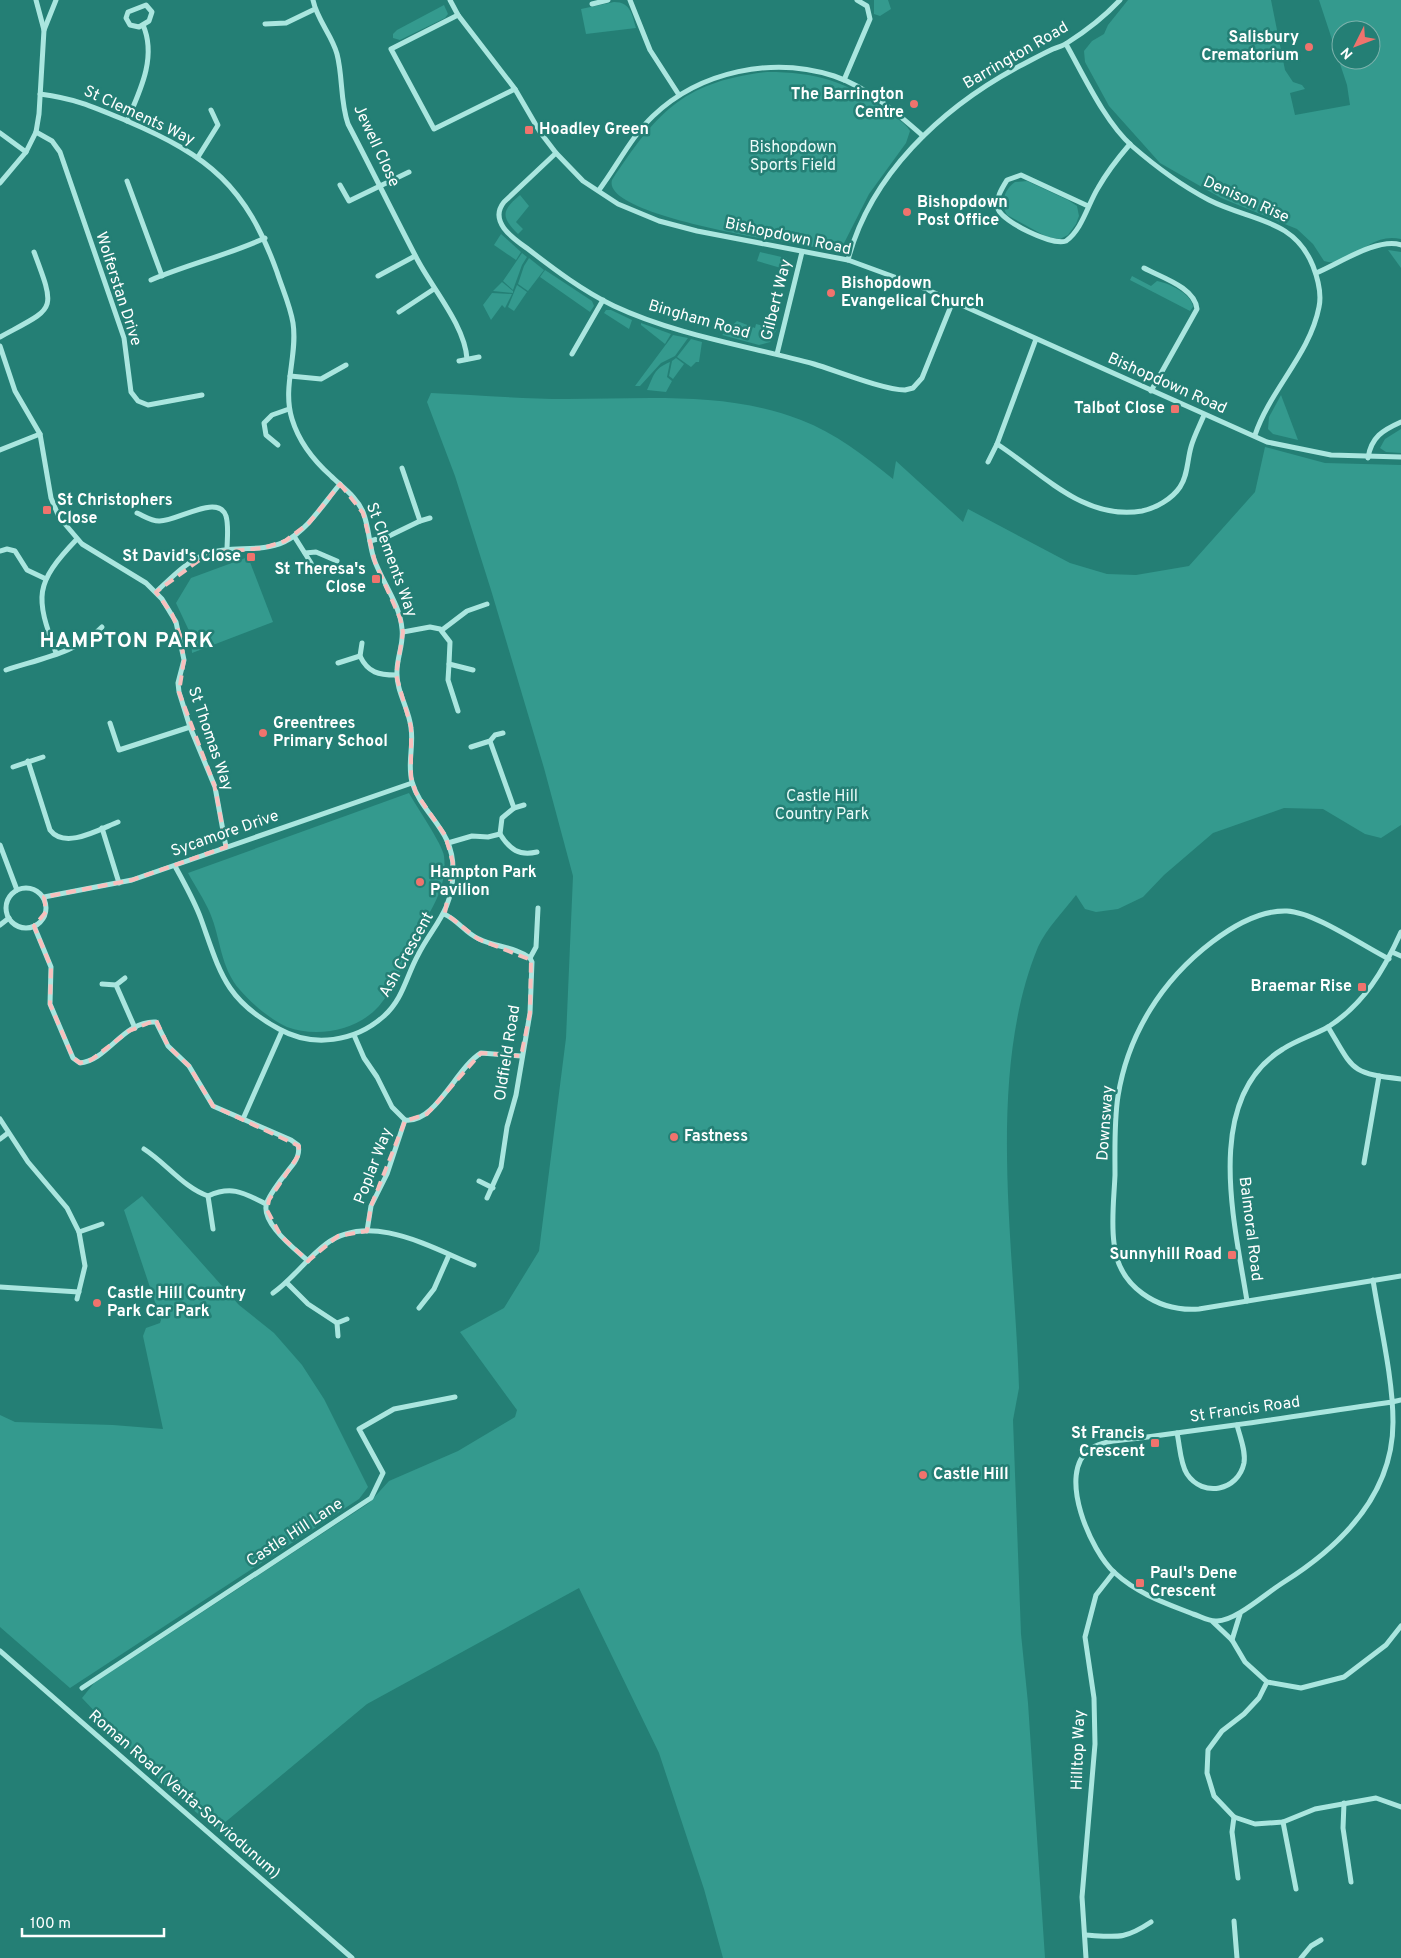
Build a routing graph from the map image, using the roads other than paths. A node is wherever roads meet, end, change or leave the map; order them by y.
1 (36, 0) edge
2 (56, 0) edge
3 (313, 0) edge
4 (450, 0) edge
5 (608, 0) edge
6 (630, 0) edge
7 (857, 0) edge
8 (1120, 0) edge
9 (868, 3) edge
10 (592, 4) dead end
11 (315, 9) junction
12 (458, 15) junction
13 (265, 24) dead end
14 (143, 26) junction
15 (44, 30) junction
16 (1066, 44) junction
17 (844, 80) junction
18 (515, 89) junction
19 (40, 94) junction
20 (679, 95) junction
21 (211, 110) dead end
22 (127, 121) junction
23 (36, 132) junction
24 (0, 133) edge
25 (923, 136) junction
26 (1130, 144) junction
27 (26, 152) junction
28 (556, 153) junction
29 (198, 157) junction
30 (409, 172) dead end
31 (127, 181) dead end
32 (0, 183) edge
33 (340, 184) dead end
34 (380, 187) junction
35 (599, 190) junction
36 (1088, 206) junction
37 (265, 238) junction
38 (1401, 245) edge
39 (34, 252) dead end
40 (802, 252) junction
41 (415, 256) junction
42 (848, 260) junction
43 (1144, 268) dead end
44 (1316, 273) junction
45 (162, 276) junction
46 (378, 276) dead end
47 (152, 280) dead end
48 (434, 289) junction
49 (603, 300) junction
50 (953, 301) junction
51 (399, 312) dead end
52 (0, 337) edge
53 (1036, 339) junction
54 (0, 346) edge
55 (572, 354) dead end
56 (777, 354) junction
57 (479, 357) dead end
58 (467, 359) junction
59 (459, 361) dead end
60 (346, 365) dead end
61 (290, 376) junction
62 (1151, 391) junction
63 (202, 395) dead end
64 (289, 409) junction
65 (1204, 415) junction
66 (1401, 422) edge
67 (40, 434) junction
68 (1255, 435) junction
69 (997, 444) junction
70 (278, 445) dead end
71 (0, 450) edge
72 (1401, 457) edge
73 (1368, 458) junction
74 (988, 462) dead end
75 (402, 468) dead end
76 (340, 484) junction
77 (137, 513) dead end
78 (430, 518) dead end
79 (420, 521) junction
80 (294, 536) junction
81 (77, 539) junction
82 (370, 541) junction
83 (228, 550) junction
84 (0, 551) edge
85 (305, 553) junction
86 (337, 561) dead end
87 (311, 563) dead end
88 (46, 579) junction
89 (156, 592) junction
90 (486, 604) dead end
91 (102, 626) dead end
92 (442, 630) junction
93 (403, 632) junction
94 (362, 643) dead end
95 (56, 653) junction
96 (360, 656) junction
97 (338, 663) dead end
98 (449, 664) junction
99 (6, 670) dead end
100 (473, 670) dead end
101 (396, 675) junction
102 (458, 711) dead end
103 (110, 723) dead end
104 (190, 727) junction
105 (502, 733) dead end
106 (490, 741) junction
107 (471, 747) dead end
108 (43, 757) dead end
109 (28, 762) junction
110 (13, 767) dead end
111 (412, 783) junction
112 (524, 806) dead end
113 (514, 808) junction
114 (118, 822) dead end
115 (102, 828) junction
116 (500, 834) junction
117 (448, 843) junction
118 (0, 845) edge
119 (226, 848) junction
120 (537, 852) dead end
121 (174, 866) junction
122 (119, 883) junction
123 (18, 890) junction
124 (44, 898) junction
125 (538, 908) dead end
126 (444, 914) junction
127 (9, 918) junction
128 (0, 925) edge
129 (34, 926) junction
130 (1401, 932) edge
131 (1392, 952) junction
132 (1401, 956) edge
133 (530, 958) junction
134 (1389, 959) junction
135 (125, 978) dead end
136 (102, 984) dead end
137 (116, 986) junction
138 (1328, 1027) junction
139 (135, 1028) junction
140 (282, 1031) junction
141 (354, 1034) junction
142 (521, 1056) junction
143 (1379, 1076) junction
144 (1401, 1079) edge
145 (0, 1119) edge
146 (243, 1119) junction
147 (405, 1120) junction
148 (8, 1133) junction
149 (0, 1139) edge
150 (144, 1149) dead end
151 (1364, 1163) dead end
152 (479, 1181) dead end
153 (493, 1188) junction
154 (208, 1196) junction
155 (488, 1198) dead end
156 (266, 1204) junction
157 (102, 1224) dead end
158 (213, 1229) dead end
159 (367, 1231) junction
160 (79, 1232) junction
161 (449, 1255) junction
162 (308, 1260) junction
163 (474, 1265) dead end
164 (1401, 1276) edge
165 (1373, 1280) junction
166 (287, 1283) junction
167 (0, 1287) edge
168 (79, 1292) junction
169 (273, 1293) dead end
170 (77, 1299) dead end
171 (1248, 1300) junction
172 (419, 1308) dead end
173 (347, 1319) dead end
174 (337, 1323) junction
175 (338, 1336) dead end
176 (455, 1397) dead end
177 (1401, 1400) edge
178 (1392, 1402) junction
179 (1237, 1425) junction
180 (1177, 1433) junction
181 (1114, 1572) junction
182 (1240, 1614) junction
183 (1214, 1622) junction
184 (1401, 1626) edge
185 (1232, 1640) junction
186 (0, 1651) edge
187 (1267, 1682) junction
188 (82, 1688) dead end
189 (1344, 1802) junction
190 (1401, 1807) edge
191 (1234, 1817) junction
192 (1283, 1822) junction
193 (1238, 1878) dead end
194 (1350, 1882) dead end
195 (1296, 1888) dead end
196 (1234, 1921) dead end
197 (1151, 1922) dead end
198 (1085, 1935) junction
199 (1322, 1940) dead end
200 (352, 1958) edge
201 (1086, 1958) edge
202 (1237, 1958) edge
203 (1302, 1958) edge

1 - 15 street
2 - 15 street
3 - 11 street, Jewell Close
4 - 12 street, Bishopdown Road
5 - 10 street
6 - 20 street
7 - 9 street
8 - 16 street, Barrington Road
9 - 17 street
11 - 13 street
11 - 34 street, Jewell Close
12 - 18 street, Bishopdown Road
12 - 18 street
14 - 14 street
14 - 22 street
15 - 19 street
16 - 25 street, Barrington Road
16 - 26 street, Denison Rise
17 - 20 street
17 - 25 street
18 - 28 street, Bishopdown Road
19 - 22 street, St Clements Way
19 - 23 street
20 - 35 street
21 - 29 street, St Clements Way
22 - 29 street, St Clements Way
23 - 27 street
23 - 63 street, Wolferstan Drive
24 - 27 street
25 - 42 street, Barrington Road
26 - 36 street
26 - 44 street, Denison Rise
27 - 32 street
28 - 35 street, Bishopdown Road
28 - 49 street, Bingham Road
29 - 37 street, St Clements Way
30 - 34 street
31 - 45 street
33 - 34 street
34 - 41 street, Jewell Close
35 - 40 street, Bishopdown Road
36 - 36 street
37 - 45 street
37 - 61 street, St Clements Way
38 - 44 street
39 - 52 street
40 - 42 street, Bishopdown Road
40 - 56 street, Gilbert Way
41 - 46 street
41 - 48 street, Jewell Close
42 - 50 street, Bishopdown Road
43 - 62 street
44 - 68 street, Denison Rise
45 - 47 street
48 - 51 street
48 - 58 street, Jewell Close
49 - 55 street
49 - 56 street, Bingham Road
50 - 53 street, Bishopdown Road
50 - 56 street, Bingham Road
53 - 62 street, Bishopdown Road
53 - 69 street
54 - 67 street, St Thomas Way
57 - 58 street
58 - 59 street
60 - 61 street
61 - 64 street, St Clements Way
62 - 65 street, Bishopdown Road
64 - 70 street
64 - 76 street, St Clements Way
65 - 68 street, Bishopdown Road
65 - 69 street
66 - 73 street
67 - 71 street
67 - 81 street, St Thomas Way
68 - 73 street, Bishopdown Road
69 - 74 street
72 - 73 street, Bishopdown Road
75 - 79 street
76 - 80 street
76 - 82 street, St Clements Way
77 - 83 street
78 - 79 street
79 - 82 street
80 - 83 street
80 - 85 street
81 - 88 street
81 - 89 street, St Thomas Way
82 - 93 street, St Clements Way
83 - 89 street
84 - 88 street
85 - 86 street
85 - 87 street
88 - 95 street
89 - 104 street, St Thomas Way
90 - 92 street
91 - 95 street
92 - 93 street
92 - 98 street
93 - 101 street, St Clements Way
94 - 96 street
95 - 99 street
96 - 97 street
96 - 101 street
98 - 100 street
98 - 102 street
101 - 111 street, St Clements Way
103 - 104 street
104 - 119 street, St Thomas Way
105 - 106 street
106 - 107 street
106 - 113 street
108 - 109 street
109 - 110 street
109 - 115 street
111 - 117 street, Ash Crescent
111 - 119 street, Sycamore Drive
112 - 113 street
113 - 116 street
114 - 115 street
115 - 122 street
116 - 117 street
116 - 120 street
117 - 126 street, Ash Crescent
118 - 123 street
119 - 121 street, Sycamore Drive
121 - 122 street, Sycamore Drive
121 - 140 street, Ash Crescent
122 - 124 street, Sycamore Drive
123 - 124 street
123 - 127 street
124 - 129 street
125 - 133 street, Oldfield Road
126 - 133 street
126 - 141 street, Ash Crescent
127 - 128 street
127 - 129 street
129 - 139 street
130 - 131 street, Balmoral Road
131 - 132 street
131 - 134 street, Balmoral Road
133 - 142 street, Oldfield Road
134 - 138 street, Balmoral Road
134 - 171 street, Downsway
135 - 137 street
136 - 137 street
137 - 139 street
138 - 143 street
138 - 171 street, Balmoral Road
139 - 146 street
140 - 141 street, Ash Crescent
140 - 146 street
141 - 147 street, Poplar Way
142 - 147 street
142 - 153 street, Oldfield Road
143 - 144 street
143 - 151 street
145 - 148 street
146 - 156 street
147 - 159 street, Poplar Way
148 - 149 street
148 - 160 street
150 - 154 street
152 - 153 street
153 - 155 street, Oldfield Road
154 - 156 street
154 - 158 street
156 - 162 street
157 - 160 street
159 - 161 street
159 - 162 street
160 - 168 street
161 - 163 street
161 - 172 street
162 - 166 street
164 - 165 street
165 - 171 street
165 - 178 street
166 - 169 street
166 - 174 street
167 - 168 street
168 - 170 street
173 - 174 street
174 - 175 street
176 - 188 street, Castle Hill Lane
177 - 178 street, St Francis Road
178 - 179 street, St Francis Road
178 - 182 street
179 - 180 street, St Francis Road
179 - 180 street
180 - 181 street, St Francis Road
181 - 183 street
181 - 198 street, Hilltop Way
182 - 183 street
182 - 185 street
183 - 185 street
184 - 187 street
185 - 187 street
186 - 200 street, Roman Road (Venta-Sorviodunum)
187 - 191 street
189 - 190 street
189 - 192 street
189 - 194 street
191 - 192 street
191 - 193 street
192 - 195 street
196 - 202 street
197 - 198 street
198 - 201 street, Hilltop Way
199 - 203 street

